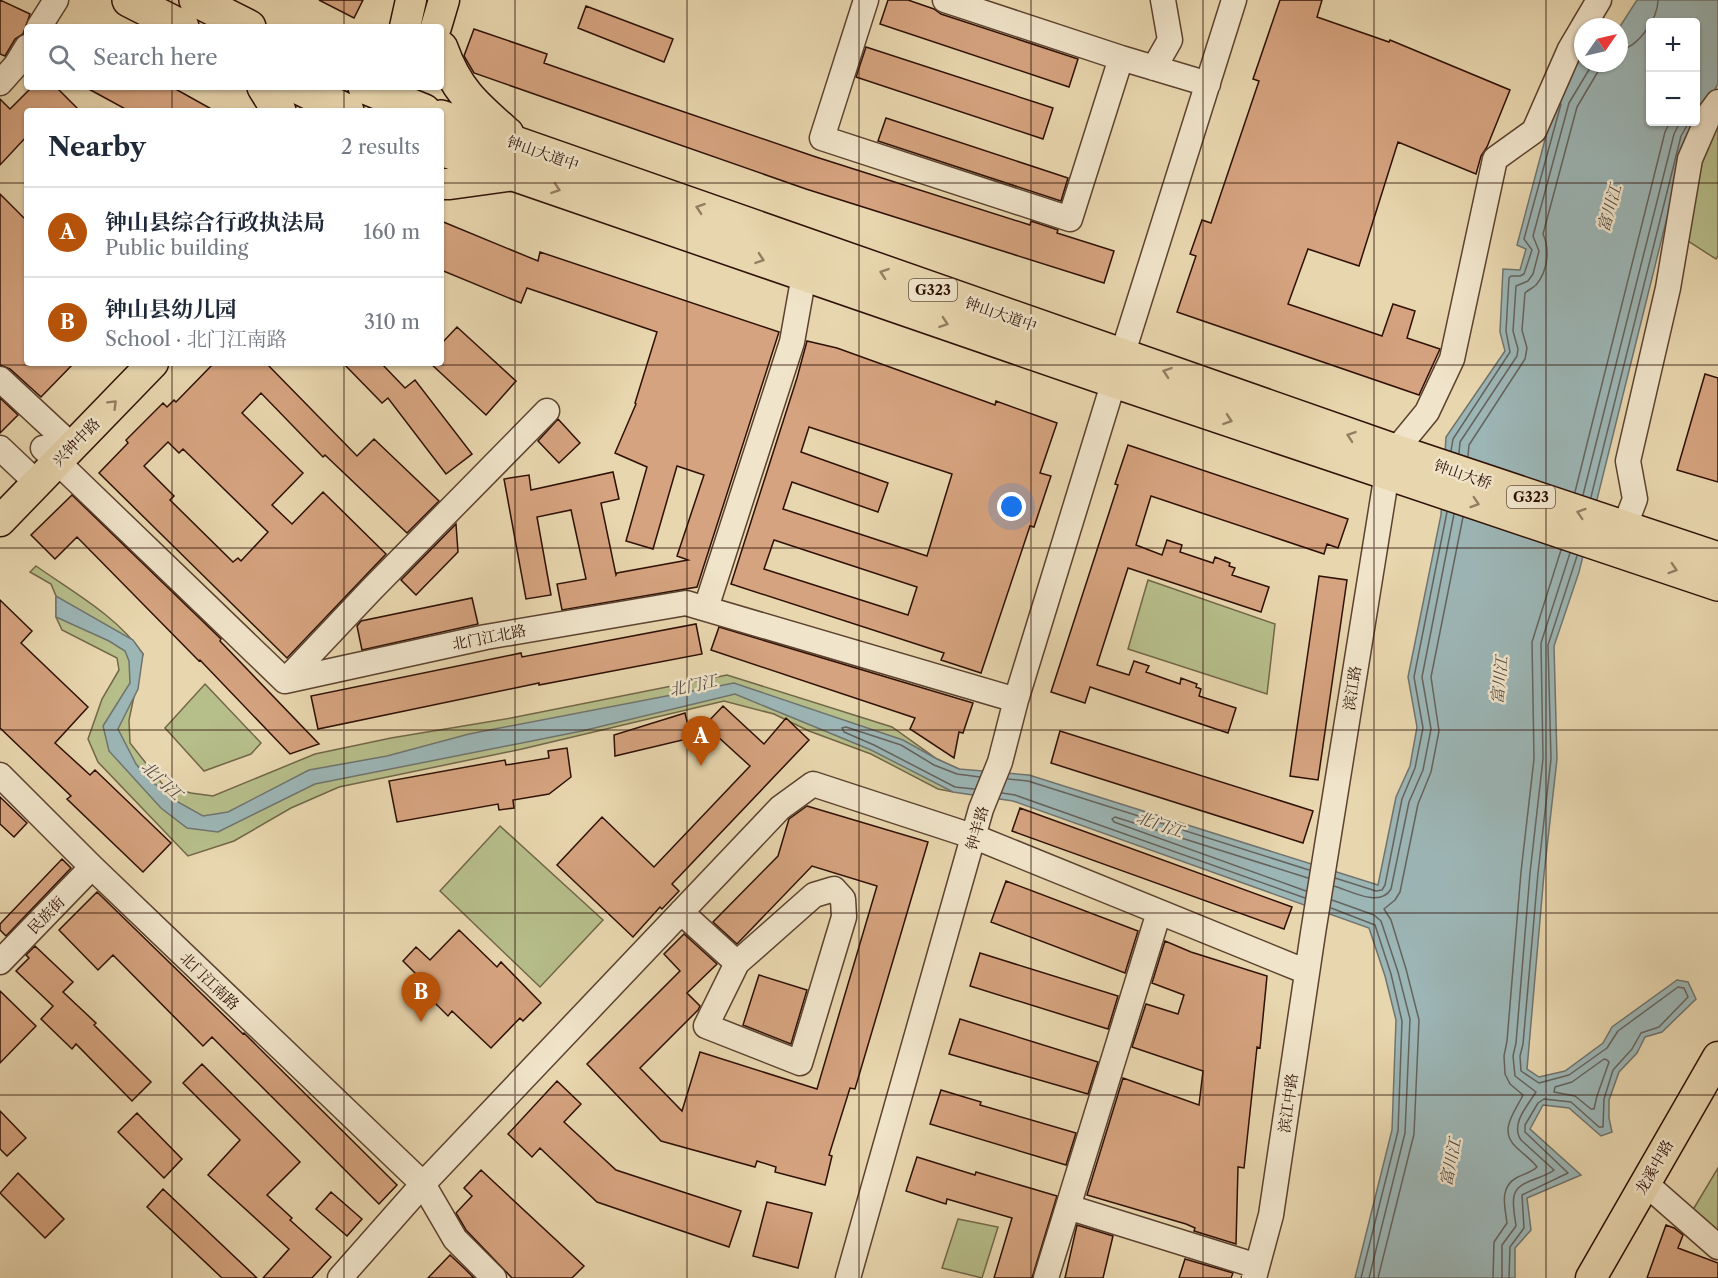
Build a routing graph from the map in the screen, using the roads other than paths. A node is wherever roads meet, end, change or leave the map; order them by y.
1 (56, 0) edge
2 (129, 0) edge
3 (196, 0) edge
4 (444, 0) edge
5 (866, 0) edge
6 (945, 0) edge
7 (1163, 0) edge
8 (1234, 0) edge
9 (1599, 0) edge
10 (1588, 18) edge
11 (41, 24) edge
12 (176, 24) edge
13 (243, 24) edge
14 (437, 24) edge
15 (1574, 43) edge
16 (24, 52) edge
17 (444, 57) edge
18 (1121, 58) junction
19 (1154, 68) junction
20 (0, 83) edge
21 (1208, 84) junction
22 (266, 90) edge
23 (304, 90) edge
24 (1718, 102) edge
25 (277, 108) edge
26 (341, 108) edge
27 (444, 119) edge
28 (444, 149) edge
29 (517, 160) junction
30 (444, 184) edge
31 (807, 261) junction
32 (122, 366) edge
33 (150, 366) edge
34 (1118, 369) junction
35 (0, 380) edge
36 (547, 411) dead end
37 (0, 448) edge
38 (48, 457) junction
39 (1391, 462) junction
40 (1423, 473) joint
41 (0, 493) edge
42 (0, 522) edge
43 (1630, 538) junction
44 (1718, 559) edge
45 (1718, 584) edge
46 (706, 608) junction
47 (285, 681) junction
48 (1016, 700) junction
49 (0, 775) edge
50 (975, 837) junction
51 (92, 867) junction
52 (681, 912) junction
53 (1159, 912) junction
54 (1314, 926) joint
55 (0, 962) edge
56 (737, 963) junction
57 (1307, 972) junction
58 (1718, 1057) edge
59 (1718, 1090) edge
60 (423, 1184) junction
61 (1652, 1188) junction
62 (1068, 1207) junction
63 (1718, 1247) edge
64 (1256, 1272) edge
65 (339, 1278) edge
66 (494, 1278) edge
67 (848, 1278) edge
68 (1046, 1278) edge
69 (1591, 1278) edge
70 (1610, 1278) edge

1 - 11 street
2 - 12 highway
3 - 13 highway
4 - 14 main road
5 - 18 street
6 - 18 street
7 - 19 street
8 - 21 street, 钟羊路
9 - 10 street
15 - 39 street
16 - 20 street
17 - 29 highway
18 - 19 street
19 - 21 street
21 - 34 street, 钟羊路
22 - 25 highway
23 - 26 highway
24 - 43 street
27 - 29 highway, 钟山大道中 / G323
28 - 29 highway, 钟山大道中 / G323
29 - 30 main road
29 - 31 highway, 钟山大道中 / G323
31 - 34 highway, 钟山大道中 / G323
31 - 46 street
32 - 38 main road, 兴钟中路
38 -> 33 main road, 兴钟中路
34 - 39 highway, 钟山大道中 / G323
34 - 48 street, 钟羊路
35 - 38 street
36 - 47 street
37 - 38 street
38 - 41 main road, 兴钟中路
38 - 42 main road, 兴钟中路
38 - 47 street
39 - 40 highway, 钟山大道中 / G323
39 - 54 street, 滨江路
40 - 43 highway, 钟山大桥 / G323
43 - 44 highway, G323
43 -> 45 highway, G323
46 - 47 street, 北门江北路
46 - 48 street, 北门江北路
48 - 50 street, 钟羊路
49 - 51 street, 北门江南路
50 - 52 street
50 - 53 street
50 - 67 street, 钟羊路
51 - 55 street, 民族街
51 - 60 street, 北门江南路
52 - 56 street
52 - 60 street
53 - 57 street
53 - 62 street
54 - 57 street, 滨江中路
56 - 56 street
57 - 64 street, 滨江中路
58 - 61 main road, 龙溪中路
59 - 61 main road, 龙溪中路
60 - 65 street
60 - 66 street, 北门江南路
61 - 63 street
61 - 69 main road, 龙溪中路
61 - 70 main road, 龙溪中路
62 - 64 street
62 - 68 street

